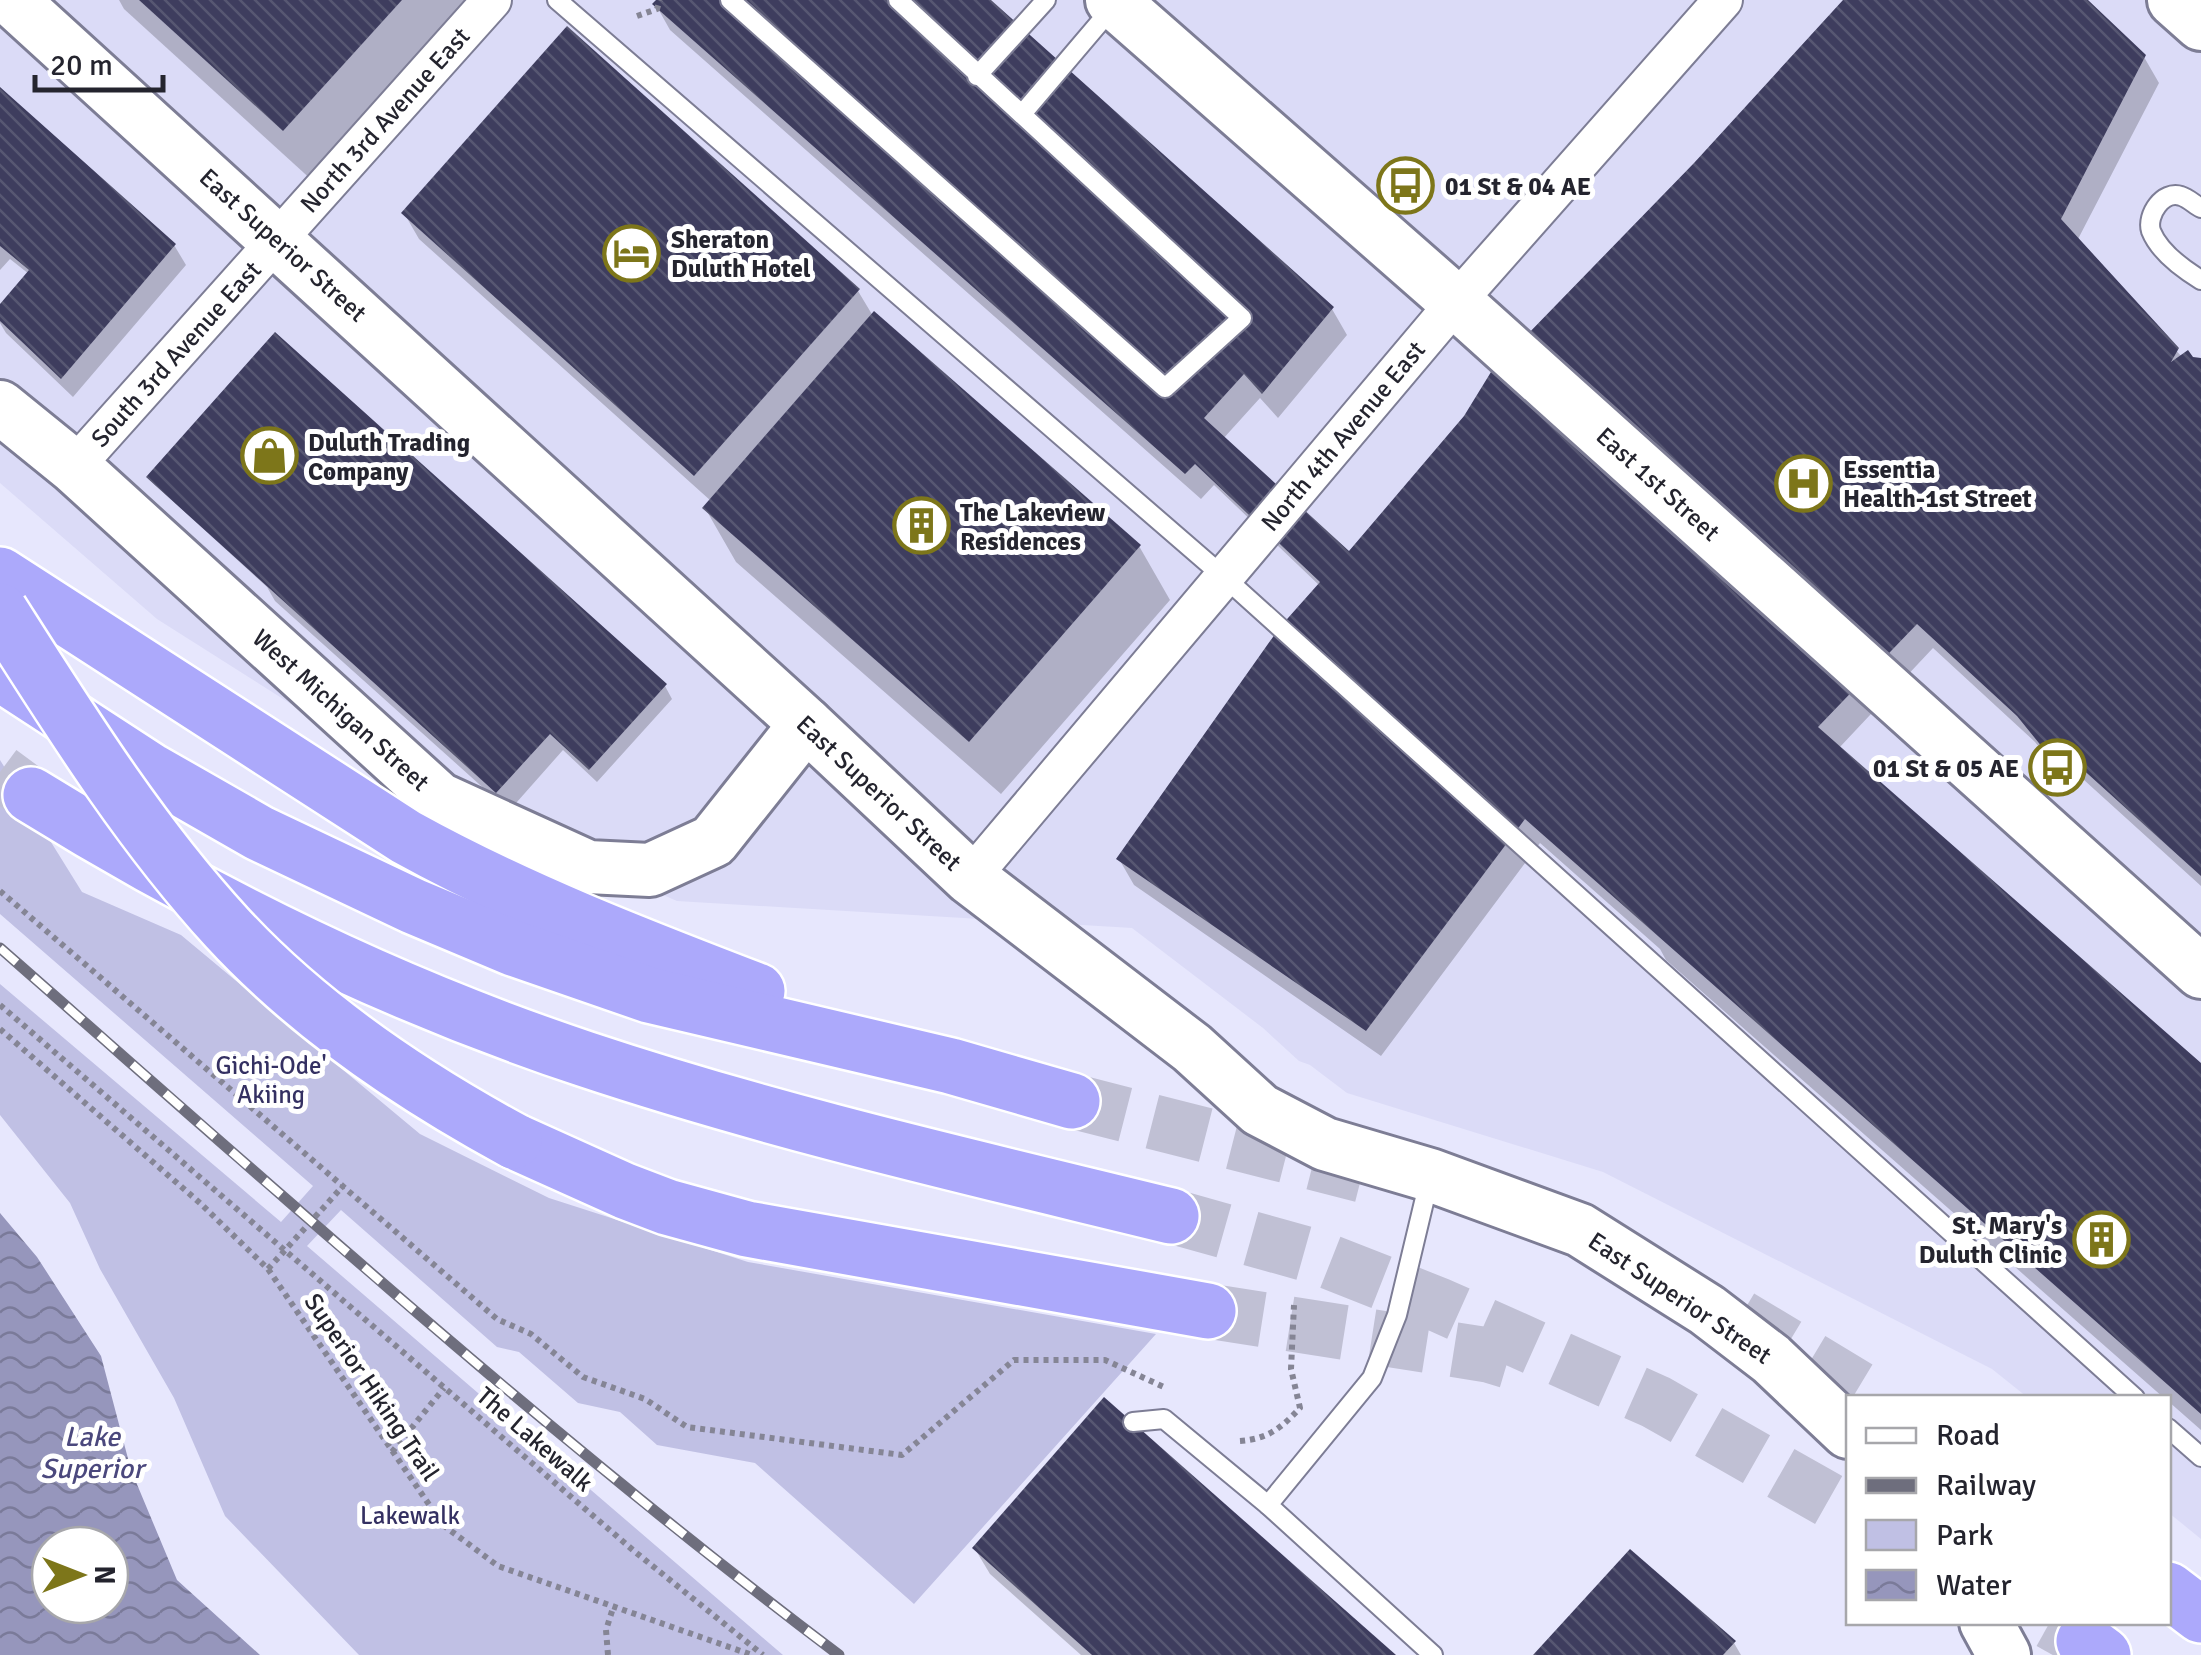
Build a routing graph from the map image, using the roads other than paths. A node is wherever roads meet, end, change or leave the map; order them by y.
1 (12, 0) edge
2 (492, 0) edge
3 (556, 0) edge
4 (730, 0) edge
5 (898, 0) edge
6 (1046, 0) edge
7 (1723, 0) edge
8 (2174, 0) edge
9 (1114, 2) edge
10 (2201, 24) edge
11 (978, 76) junction
12 (1022, 114) junction
13 (2201, 208) edge
14 (278, 240) junction
15 (2201, 280) edge
16 (1456, 302) junction
17 (0, 407) edge
18 (74, 467) junction
19 (0, 574) edge
20 (1224, 577) junction
21 (0, 612) edge
22 (0, 673) edge
23 (806, 724) junction
24 (31, 796) tunnel mouth
25 (970, 878) junction
26 (2201, 972) edge
27 (951, 1066) junction
28 (1072, 1101) tunnel mouth
29 (1430, 1175) junction
30 (1171, 1216) tunnel mouth
31 (1208, 1311) tunnel mouth
32 (2132, 1395) edge
33 (1133, 1422) dead end
34 (1846, 1430) edge
35 (2171, 1431) edge
36 (2201, 1457) edge
37 (1268, 1505) junction
38 (2171, 1592) edge
39 (2201, 1615) edge
40 (1988, 1625) edge
41 (1432, 1655) edge
42 (2004, 1655) edge

1 - 14 street, East Superior Street
2 - 14 street, North 3rd Avenue East
3 - 20 lane
4 - 12 lane
5 - 11 lane
6 - 11 lane
7 - 16 street, North 4th Avenue East
8 - 10 street
9 - 12 lane
9 - 16 street, East 1st Street
11 - 12 lane
13 - 15 lane
14 - 18 street, South 3rd Avenue East
14 - 23 street, East Superior Street
16 - 20 street, North 4th Avenue East
16 - 26 street, East 1st Street
17 - 18 street, West Michigan Street
18 - 23 street, West Michigan Street
19 - 27 highway
20 - 25 street, North 4th Avenue East
20 - 32 lane
21 - 31 highway, bridge
22 - 27 highway
23 - 25 street, East Superior Street
24 - 30 highway
25 - 29 street, East Superior Street
27 - 28 highway
29 - 34 street, East Superior Street
29 - 37 lane
33 - 37 lane
35 - 36 lane
37 - 41 lane
38 - 39 highway
40 - 42 street

